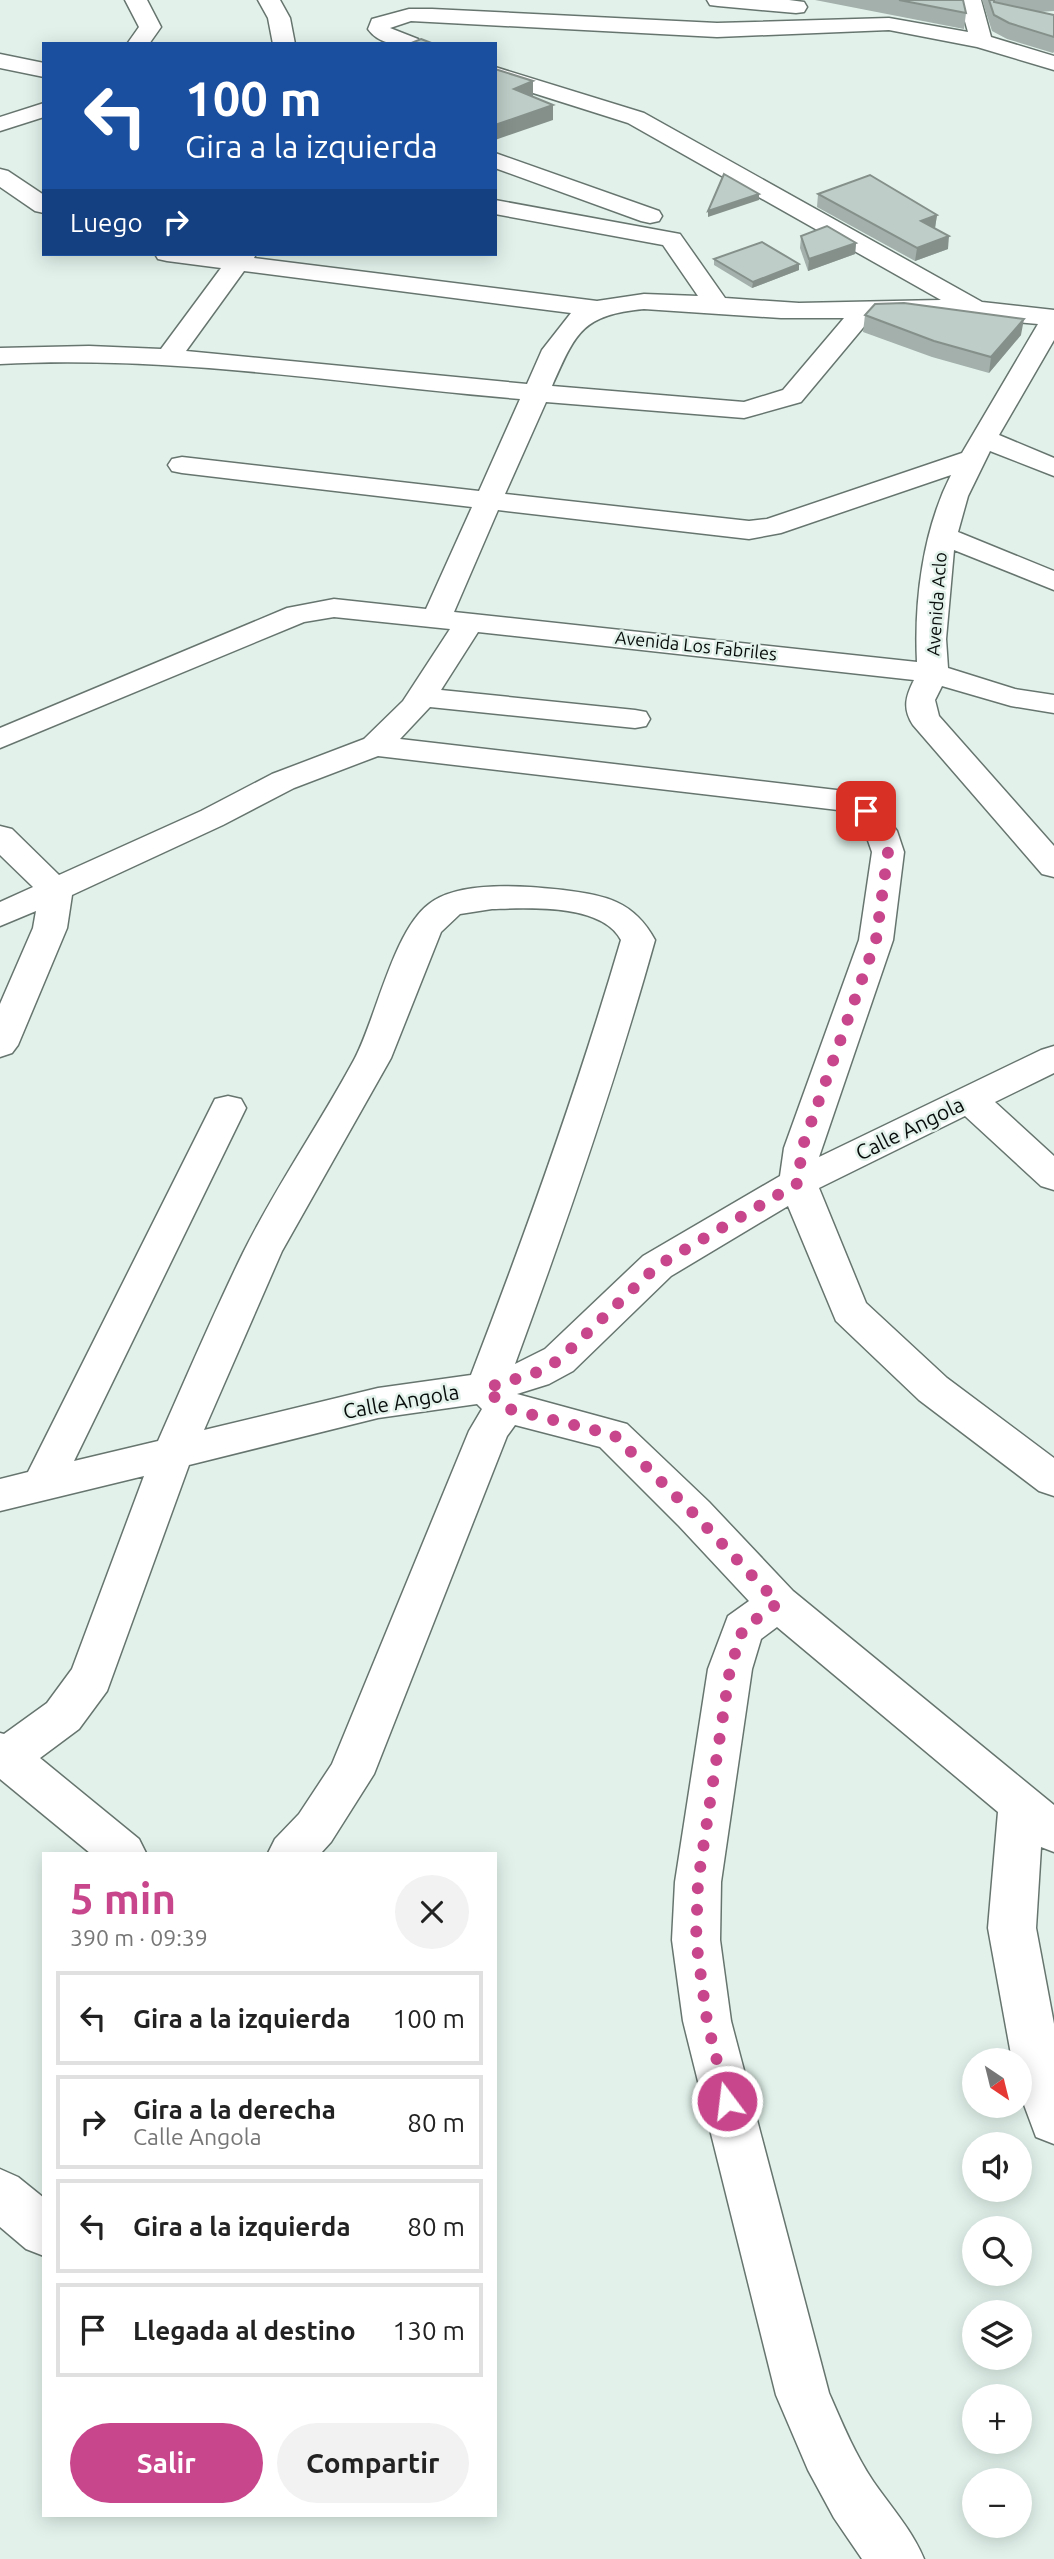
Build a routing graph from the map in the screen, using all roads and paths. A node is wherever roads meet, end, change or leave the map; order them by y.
1 (136, 0) edge
2 (270, 0) edge
3 (718, 0) edge
4 (970, 0) edge
5 (889, 24) junction
6 (387, 30) edge
7 (981, 41) junction
8 (139, 42) edge
9 (284, 42) edge
10 (0, 61) edge
11 (1054, 63) edge
12 (42, 70) edge
13 (497, 75) edge
14 (42, 111) edge
15 (0, 124) edge
16 (497, 161) edge
17 (0, 176) edge
18 (42, 204) edge
19 (497, 207) edge
20 (671, 239) junction
21 (197, 256) edge
22 (241, 259) edge
23 (719, 307) junction
24 (866, 309) junction
25 (979, 310) junction
26 (565, 313) junction
27 (1054, 318) edge
28 (0, 356) edge
29 (169, 356) junction
30 (1042, 360) edge
31 (533, 394) junction
32 (978, 448) junction
33 (183, 465) dead end
34 (1054, 468) edge
35 (487, 500) junction
36 (943, 536) junction
37 (1054, 581) edge
38 (437, 617) junction
39 (470, 621) junction
40 (933, 673) junction
41 (422, 697) junction
42 (1054, 704) edge
43 (635, 719) dead end
44 (0, 739) edge
45 (375, 746) junction
46 (0, 836) edge
47 (1051, 857) edge
48 (56, 891) junction
49 (0, 915) edge
50 (0, 1045) edge
51 (1054, 1058) edge
52 (970, 1100) junction
53 (228, 1108) dead end
54 (1054, 1177) edge
55 (798, 1183) junction
56 (495, 1398) junction
57 (173, 1453) junction
58 (1054, 1480) edge
59 (42, 1485) junction
60 (0, 1495) edge
61 (778, 1603) junction
62 (3, 1754) edge
63 (1038, 1819) edge
64 (121, 1852) edge
65 (291, 1852) edge
66 (1054, 2120) edge
67 (0, 2194) edge
68 (42, 2229) edge
69 (896, 2559) edge

1 - 8 street
2 - 9 street
3 - 5 street
4 - 7 street
5 - 6 street
5 - 7 street
7 - 11 street
10 - 12 street
13 - 25 street
14 - 15 street
16 - 20 street
17 - 18 street
19 - 20 street
20 - 23 street
21 - 22 street
22 - 26 street
22 - 29 street
23 - 24 street
23 - 26 street
24 - 25 street
24 - 31 street
25 - 27 street
26 - 31 street
27 - 30 street, Avenida Aclo
28 - 29 street
29 - 31 street
30 - 32 street, Avenida Aclo
31 - 35 street
32 - 34 street
32 - 35 street
32 - 36 street, Avenida Aclo
33 - 35 street
35 - 38 street
36 - 37 street
36 - 40 street, Avenida Aclo
38 - 39 street, Avenida Los Fabriles
38 - 44 street, Avenida Los Fabriles
39 - 40 street, Avenida Los Fabriles
39 - 41 street
40 - 42 street, Avenida Los Fabriles
40 - 47 street, Avenida Aclo
41 - 43 street
41 - 45 street
45 - 48 street
45 - 55 street
46 - 48 street
48 - 49 street
48 - 50 street
51 - 52 street, Calle Angola
52 - 54 street
52 - 55 street, Calle Angola
53 - 59 street
55 - 56 street, Calle Angola
55 - 58 street
56 - 57 street, Calle Angola
56 - 57 street
56 - 61 street
56 - 65 street
57 - 59 street, Calle Angola
57 - 62 street
59 - 60 street, Calle Angola
61 - 63 street
61 - 69 street
62 - 64 street
63 - 66 street
67 - 68 street

